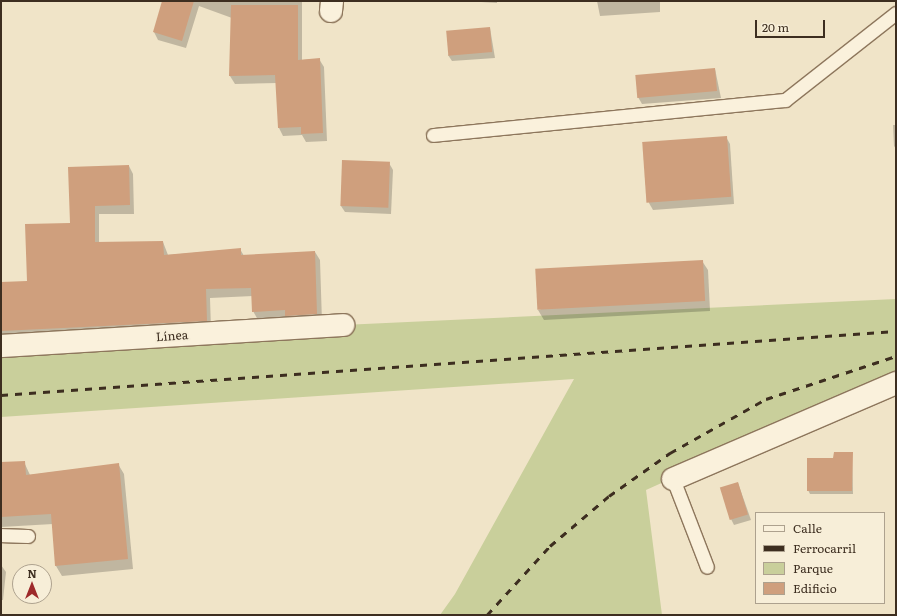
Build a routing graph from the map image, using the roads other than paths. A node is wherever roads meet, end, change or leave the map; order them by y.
1 (896, 13) edge
2 (433, 135) dead end
3 (343, 325) dead end
4 (1, 346) edge
5 (896, 383) edge
6 (673, 479) joint
7 (1, 535) edge
8 (28, 536) dead end
9 (707, 567) dead end

1 - 2 lane
3 - 4 street, Línea
5 - 6 street
6 - 9 lane
7 - 8 lane

